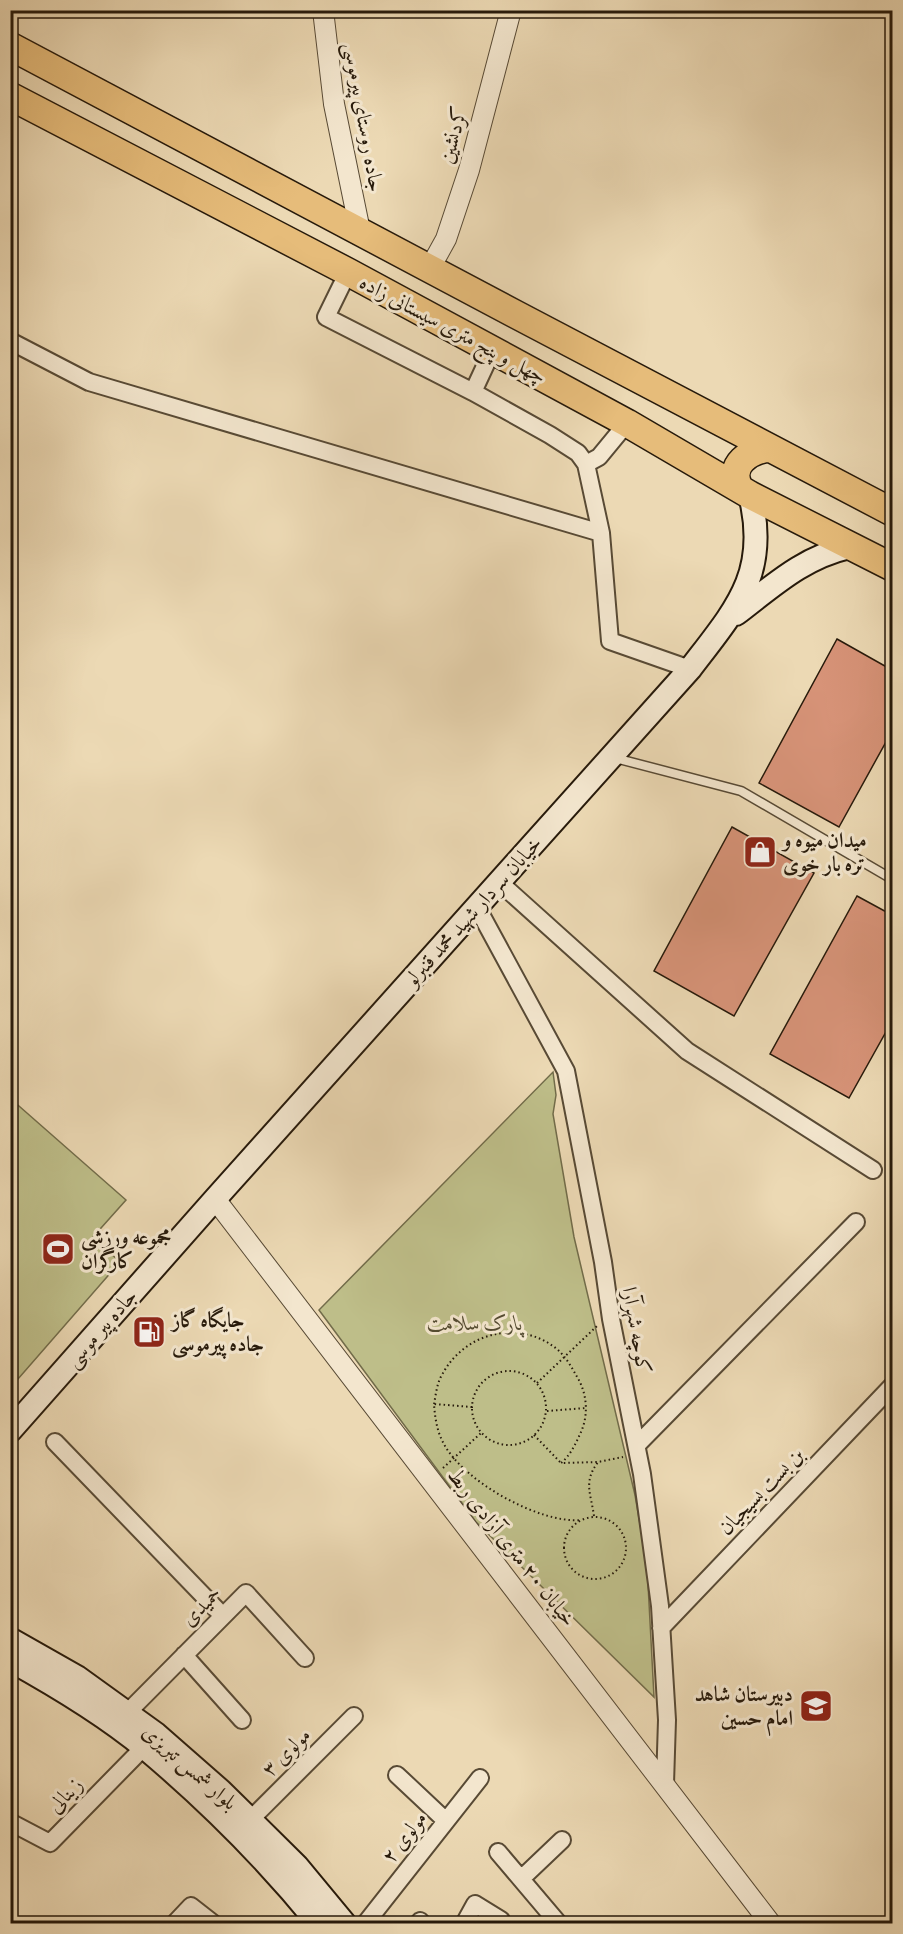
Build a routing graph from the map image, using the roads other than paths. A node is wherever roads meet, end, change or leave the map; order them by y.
1 (323, 10) edge
2 (511, 10) edge
3 (10, 46) edge
4 (10, 96) edge
5 (360, 231) junction
6 (430, 268) junction
7 (348, 272) junction
8 (10, 341) edge
9 (492, 351) junction
10 (473, 392) junction
11 (627, 423) junction
12 (770, 448) junction
13 (586, 464) junction
14 (745, 491) junction
15 (892, 512) edge
16 (601, 533) junction
17 (849, 546) junction
18 (888, 564) edge
19 (727, 620) junction
20 (690, 669) junction
21 (612, 757) junction
22 (892, 879) edge
23 (499, 882) junction
24 (477, 907) junction
25 (873, 1170) dead end
26 (215, 1199) junction
27 (855, 1222) dead end
28 (892, 1386) edge
29 (10, 1431) edge
30 (55, 1442) dead end
31 (638, 1450) junction
32 (223, 1616) junction
33 (662, 1628) junction
34 (10, 1639) edge
35 (184, 1655) junction
36 (305, 1658) dead end
37 (10, 1660) edge
38 (126, 1713) junction
39 (354, 1716) dead end
40 (242, 1720) dead end
41 (144, 1747) junction
42 (397, 1775) dead end
43 (480, 1778) dead end
44 (664, 1784) junction
45 (250, 1820) junction
46 (10, 1821) edge
47 (446, 1821) junction
48 (562, 1840) dead end
49 (498, 1852) dead end
50 (521, 1879) junction
51 (501, 1920) dead end
52 (174, 1923) edge
53 (214, 1923) edge
54 (319, 1923) edge
55 (345, 1923) edge
56 (365, 1923) edge
57 (464, 1923) edge
58 (559, 1923) edge
59 (771, 1923) edge

1 - 5 street, جاده روستای پیرموسی
2 - 6 street, کردنشین
3 - 5 highway, چهل و پنج متری سیستانی زاده
4 - 7 highway, چهل و پنج متری سیستانی زاده
5 - 6 highway, چهل و پنج متری سیستانی زاده
6 - 12 highway, چهل و پنج متری سیستانی زاده
7 - 9 highway, چهل و پنج متری سیستانی زاده
7 - 10 street
8 - 16 street
9 - 10 street
9 - 11 highway, چهل و پنج متری سیستانی زاده
10 - 13 street
11 - 13 street
11 - 14 highway, چهل و پنج متری سیستانی زاده
12 - 14 highway
12 - 15 highway, چهل و پنج متری سیستانی زاده
13 - 16 street
14 - 17 highway, چهل و پنج متری سیستانی زاده
14 - 19 main road
16 - 20 street
17 - 18 highway, چهل و پنج متری سیستانی زاده
17 - 19 main road
19 - 20 main road, خیابان سردار شهید محمد قنبرلو
20 - 21 main road, خیابان سردار شهید محمد قنبرلو
21 - 22 lane
21 - 23 main road, خیابان سردار شهید محمد قنبرلو
23 - 24 main road, خیابان سردار شهید محمد قنبرلو
23 - 25 street
24 - 26 main road, خیابان سردار شهید محمد قنبرلو
24 - 31 street, کوچه شهرآرا
26 - 29 main road, جاده پیر موسی
26 - 44 street, خیابان ۲۰ متری آزادی ربط
27 - 31 street
28 - 33 street, بن بست بسیجیان
30 - 32 street
31 - 33 street, کوچه شهرآرا
32 - 35 street, حمیدی
32 - 36 street, حمیدی
33 - 44 street, کوچه شهرآرا
34 - 38 main road, بلوار شمس تبریزی
35 - 38 street, حمیدی
35 - 40 street
37 - 41 main road, بلوار شمس تبریزی
38 - 45 main road, بلوار شمس تبریزی
39 - 45 street, مولوی ۳
41 - 46 street, زینالی
41 - 54 main road, بلوار شمس تبریزی
42 - 47 street
43 - 47 street, مولوی ۲
44 - 59 street, خیابان ۲۰ متری آزادی ربط
45 - 55 main road, بلوار شمس تبریزی
47 - 56 street, مولوی ۲
48 - 50 street
49 - 50 street
50 - 58 street
51 - 57 street
52 - 53 street

